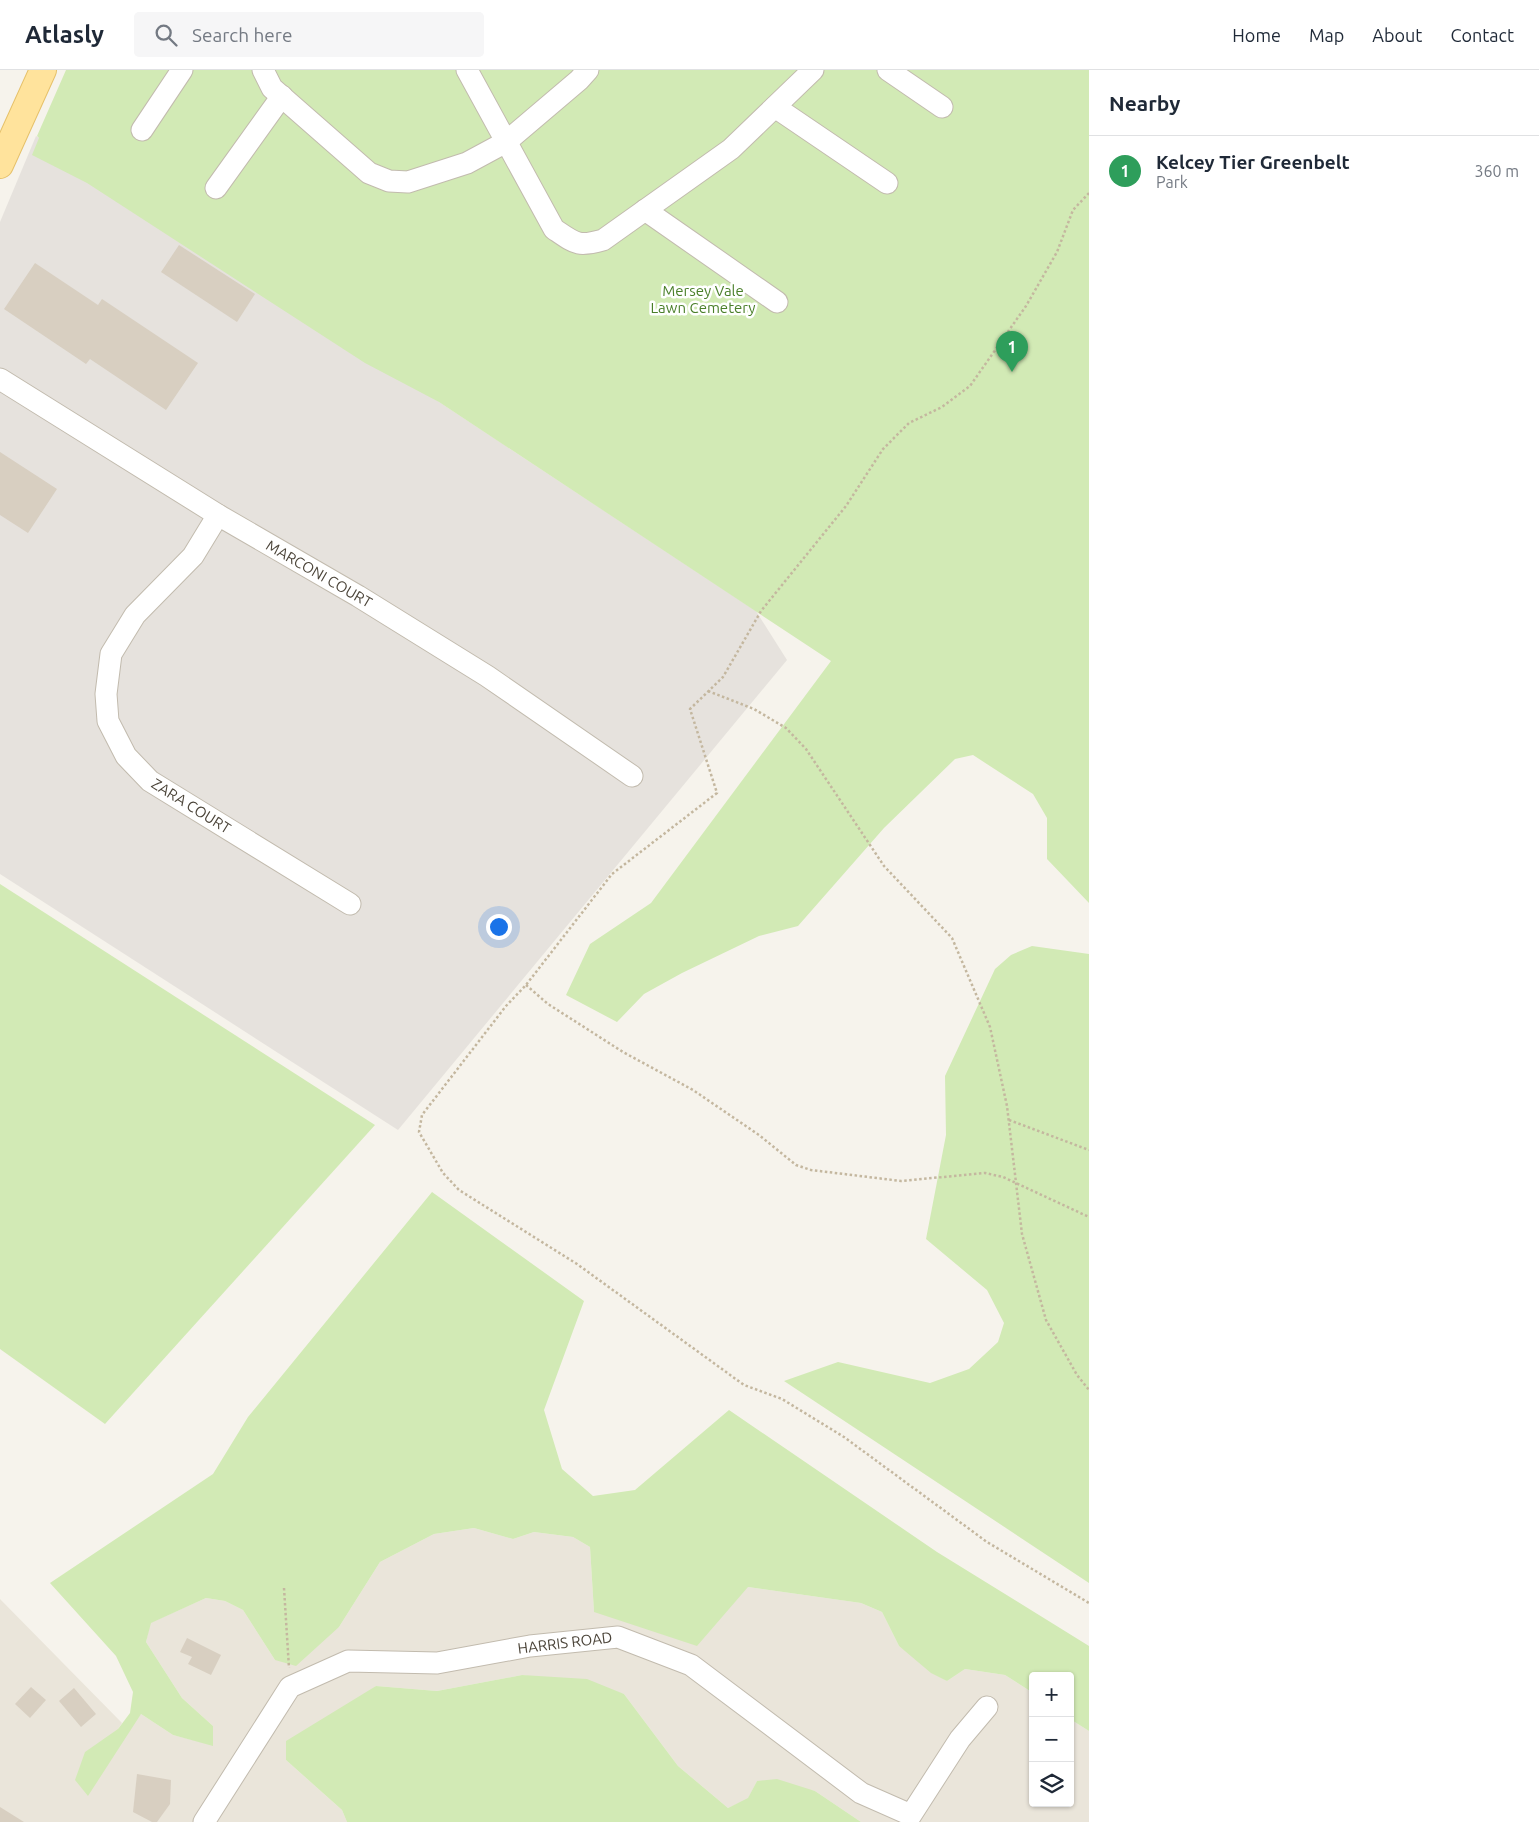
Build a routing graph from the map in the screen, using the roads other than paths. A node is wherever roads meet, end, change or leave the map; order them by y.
1 (43, 70) edge
2 (182, 70) edge
3 (263, 70) edge
4 (467, 70) edge
5 (588, 70) edge
6 (813, 70) edge
7 (888, 70) edge
8 (282, 96) junction
9 (775, 107) junction
10 (942, 107) dead end
11 (142, 130) dead end
12 (506, 142) junction
13 (0, 165) edge
14 (887, 183) dead end
15 (216, 188) dead end
16 (645, 210) junction
17 (777, 302) dead end
18 (0, 379) edge
19 (218, 515) junction
20 (632, 776) dead end
21 (350, 904) dead end
22 (987, 1707) dead end
23 (910, 1819) edge
24 (204, 1822) edge

1 - 13 main road
2 - 11 street
3 - 8 street
4 - 12 street
5 - 12 street
6 - 9 street
7 - 10 street
8 - 12 street
8 - 15 street
9 - 14 street
9 - 16 street
12 - 16 street
16 - 17 street
18 - 19 street, MARCONI COURT
19 - 20 street, MARCONI COURT
19 - 21 street, ZARA COURT
22 - 23 street, HARRIS ROAD
23 - 24 street, HARRIS ROAD

